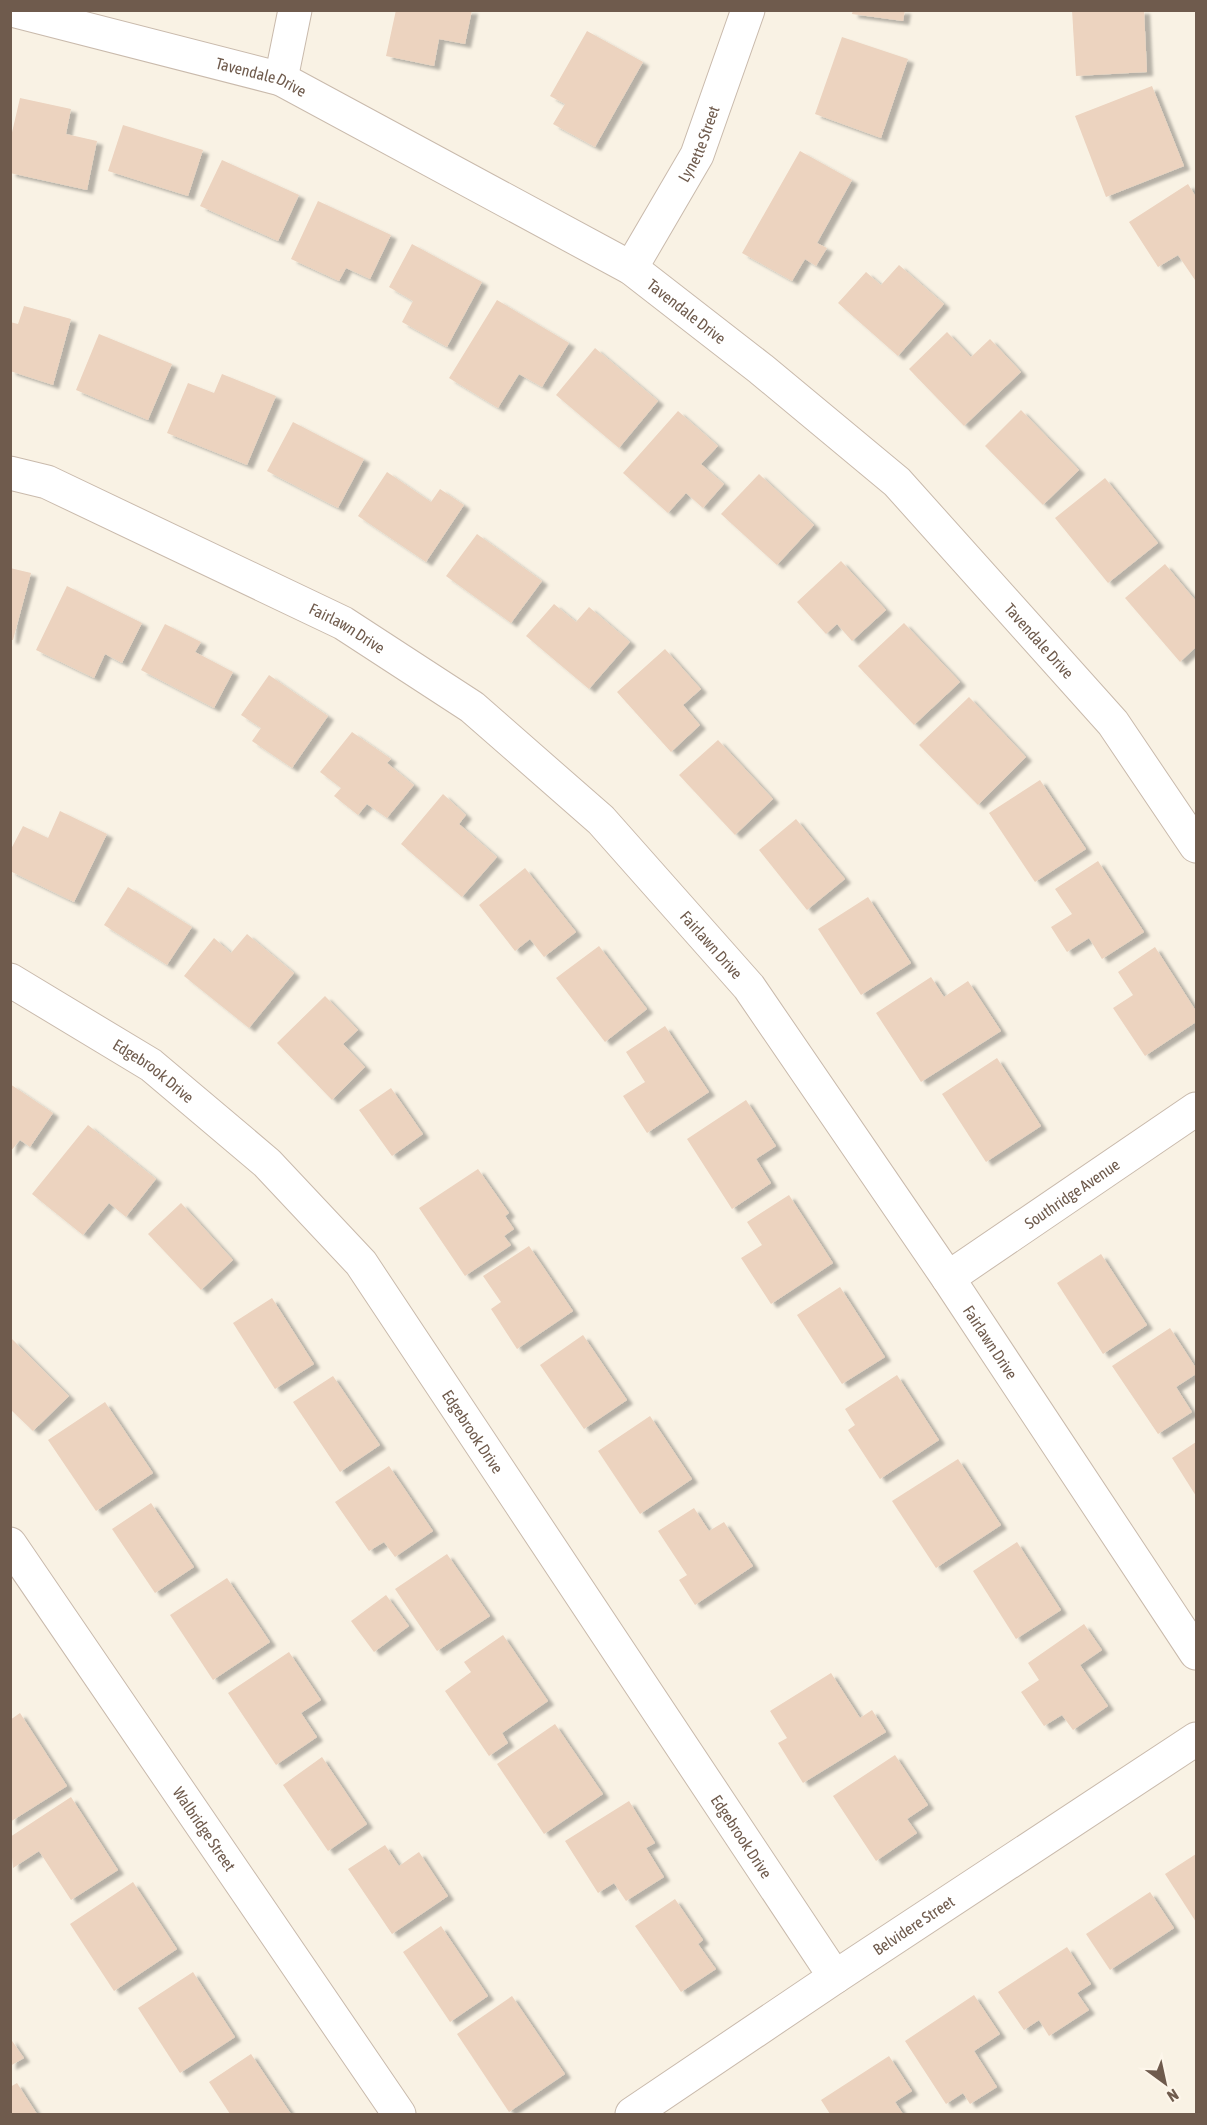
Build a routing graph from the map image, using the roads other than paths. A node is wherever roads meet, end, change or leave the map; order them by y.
1 (12, 10) edge
2 (295, 10) edge
3 (748, 10) edge
4 (281, 79) junction
5 (631, 268) junction
6 (10, 472) edge
7 (1197, 846) edge
8 (10, 980) edge
9 (1197, 1109) edge
10 (948, 1278) junction
11 (10, 1544) edge
12 (1197, 1653) edge
13 (1197, 1739) edge
14 (835, 1977) junction
15 (399, 2115) edge
16 (632, 2115) edge

1 - 4 street, Tavendale Drive
2 - 4 street
3 - 5 street, Lynette Street
4 - 5 street, Tavendale Drive
5 - 7 street, Tavendale Drive
6 - 10 street, Fairlawn Drive
8 - 14 street, Edgebrook Drive
9 - 10 street, Southridge Avenue
10 - 12 street, Fairlawn Drive
11 - 15 street, Walbridge Street
13 - 14 street, Belvidere Street
14 - 16 street, Belvidere Street

